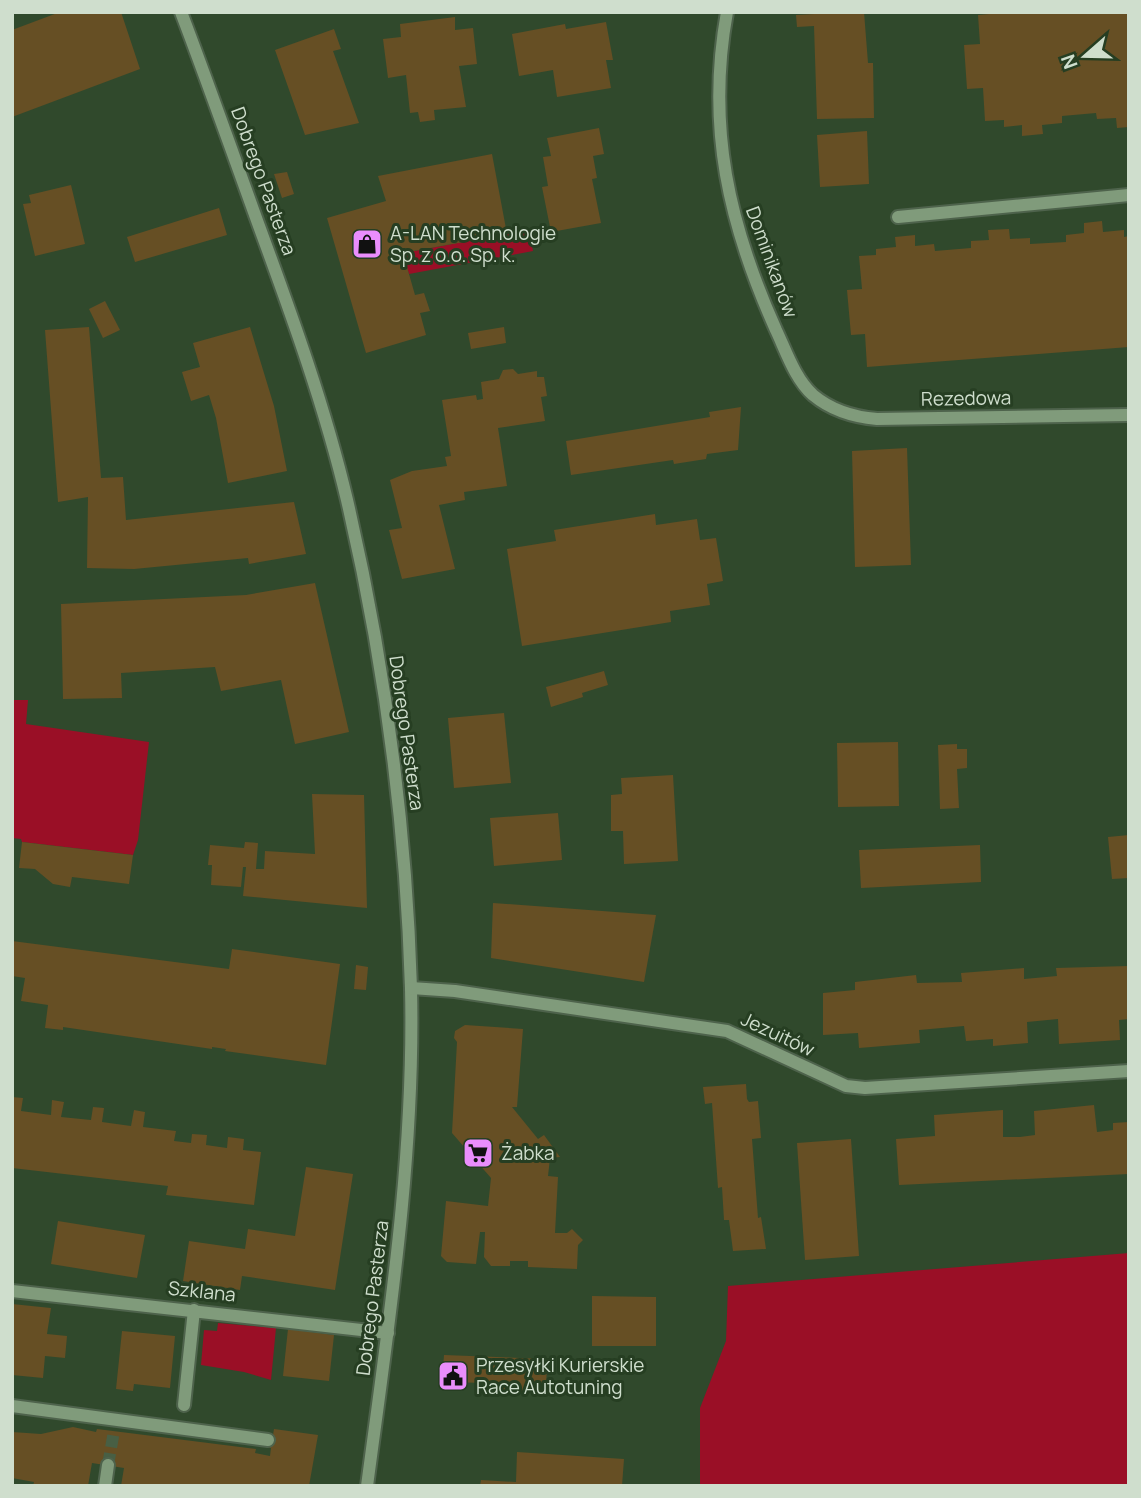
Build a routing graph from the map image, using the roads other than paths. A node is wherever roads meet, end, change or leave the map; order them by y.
1 (181, 12) edge
2 (727, 12) edge
3 (1129, 195) edge
4 (898, 217) dead end
5 (810, 393) joint
6 (1129, 415) edge
7 (411, 988) junction
8 (1129, 1071) edge
9 (12, 1291) edge
10 (194, 1310) junction
11 (388, 1333) junction
12 (184, 1405) dead end
13 (12, 1406) edge
14 (268, 1440) dead end
15 (108, 1465) tunnel mouth
16 (105, 1486) edge
17 (367, 1486) edge

1 - 7 street, Dobrego Pasterza
2 - 5 street, Dominikanów
3 - 4 street
5 - 6 street, Rezedowa
7 - 8 street, Jezuitów
7 - 11 street, Dobrego Pasterza
9 - 10 street, Szklana
10 - 11 street, Szklana
10 - 12 street
11 - 17 street, Dobrego Pasterza
13 - 14 street
15 - 16 street

